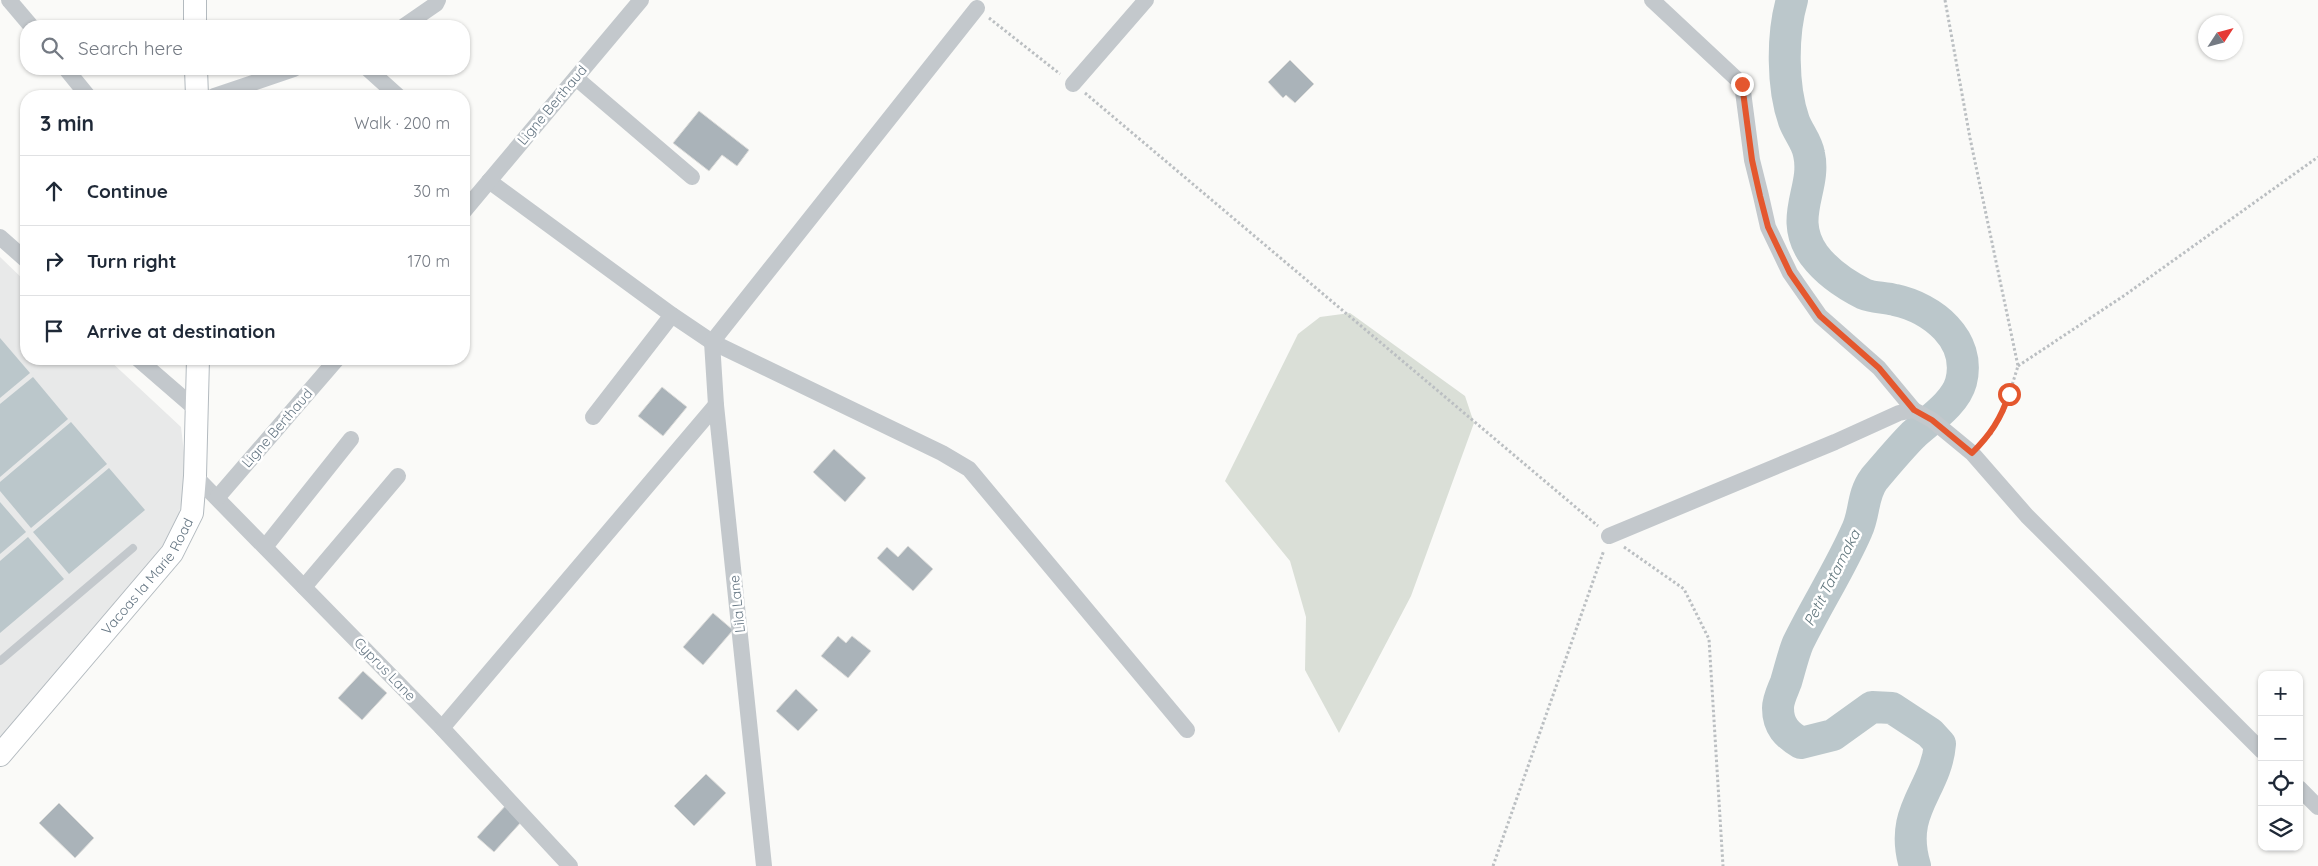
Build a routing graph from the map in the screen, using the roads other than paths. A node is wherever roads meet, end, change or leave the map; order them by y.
1 (9, 0) edge
2 (194, 0) edge
3 (438, 0) edge
4 (641, 0) edge
5 (1146, 0) edge
6 (1652, 0) edge
7 (977, 8) road end
8 (26, 20) edge
9 (195, 20) edge
10 (413, 20) edge
11 (71, 75) edge
12 (196, 75) edge
13 (276, 75) edge
14 (375, 75) edge
15 (576, 78) junction
16 (1073, 84) road end
17 (83, 90) edge
18 (197, 90) edge
19 (232, 90) edge
20 (391, 90) edge
21 (692, 177) dead end
22 (489, 181) junction
23 (470, 204) edge
24 (0, 237) edge
25 (20, 255) edge
26 (672, 315) junction
27 (712, 342) junction
28 (145, 365) edge
29 (198, 365) edge
30 (331, 365) edge
31 (716, 405) junction
32 (1914, 410) junction
33 (198, 411) junction
34 (594, 417) dead end
35 (351, 439) dead end
36 (195, 476) junction
37 (398, 476) dead end
38 (217, 498) junction
39 (1609, 536) road end
40 (265, 547) junction
41 (133, 548) dead end
42 (304, 587) junction
43 (0, 661) edge
44 (442, 728) junction
45 (1187, 730) dead end
46 (2258, 747) edge
47 (0, 756) edge
48 (2303, 792) edge
49 (2318, 807) edge
50 (570, 866) edge
51 (764, 866) edge

1 - 8 street
2 - 9 main road
3 - 10 street
4 - 15 street, Ligne Berthaud
5 - 16 street
6 - 32 street
7 - 27 street
11 - 17 street
12 - 18 main road
13 - 19 street
14 - 20 street
15 - 21 street
15 - 22 street, Ligne Berthaud
22 - 23 street, Ligne Berthaud
22 - 26 street
24 - 25 street
26 - 27 street
26 - 34 street
27 - 31 street, Lila Lane
27 - 45 street
28 - 33 street
29 - 33 main road, Vacoas la Marie Road
30 - 38 street, Ligne Berthaud
31 - 44 street
31 - 51 street, Lila Lane
32 - 39 street
32 - 46 street
33 - 36 main road, Vacoas la Marie Road
35 - 40 street
36 - 38 street, Cyprus Lane
36 - 47 main road, Vacoas la Marie Road
37 - 42 street
38 - 40 street, Cyprus Lane
40 - 42 street, Cyprus Lane
41 - 43 lane
42 - 44 street, Cyprus Lane
44 - 50 street, Cyprus Lane
48 - 49 street

